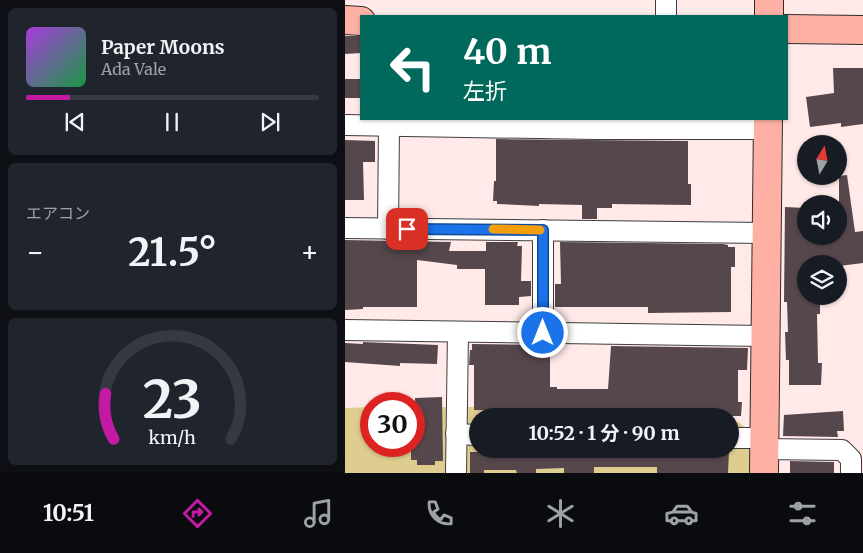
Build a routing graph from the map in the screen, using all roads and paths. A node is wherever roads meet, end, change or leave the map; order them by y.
1 (666, 0) edge
2 (769, 0) edge
3 (666, 15) edge
4 (769, 15) edge
5 (345, 20) edge
6 (360, 21) edge
7 (788, 29) edge
8 (863, 30) edge
9 (491, 123) edge
10 (768, 124) edge
11 (345, 125) edge
12 (389, 126) junction
13 (345, 228) edge
14 (388, 229) junction
15 (543, 230) junction
16 (765, 233) junction
17 (345, 330) edge
18 (458, 332) junction
19 (543, 333) junction
20 (766, 336) junction
21 (456, 434) junction
22 (469, 435) edge
23 (739, 442) edge
24 (764, 454) edge
25 (456, 473) edge
26 (851, 473) edge

1 - 3 street
2 - 4 street
5 - 6 street
7 - 8 street
9 - 10 street
9 - 12 street
10 - 16 street
11 - 12 street
12 - 14 street
13 - 14 street
14 - 15 street
15 - 16 street
15 - 19 street
16 - 20 street
17 - 18 street
18 - 19 street
18 - 21 street
19 - 20 street
20 - 24 street
21 - 22 street
21 - 25 street
23 - 24 street
24 - 26 street

